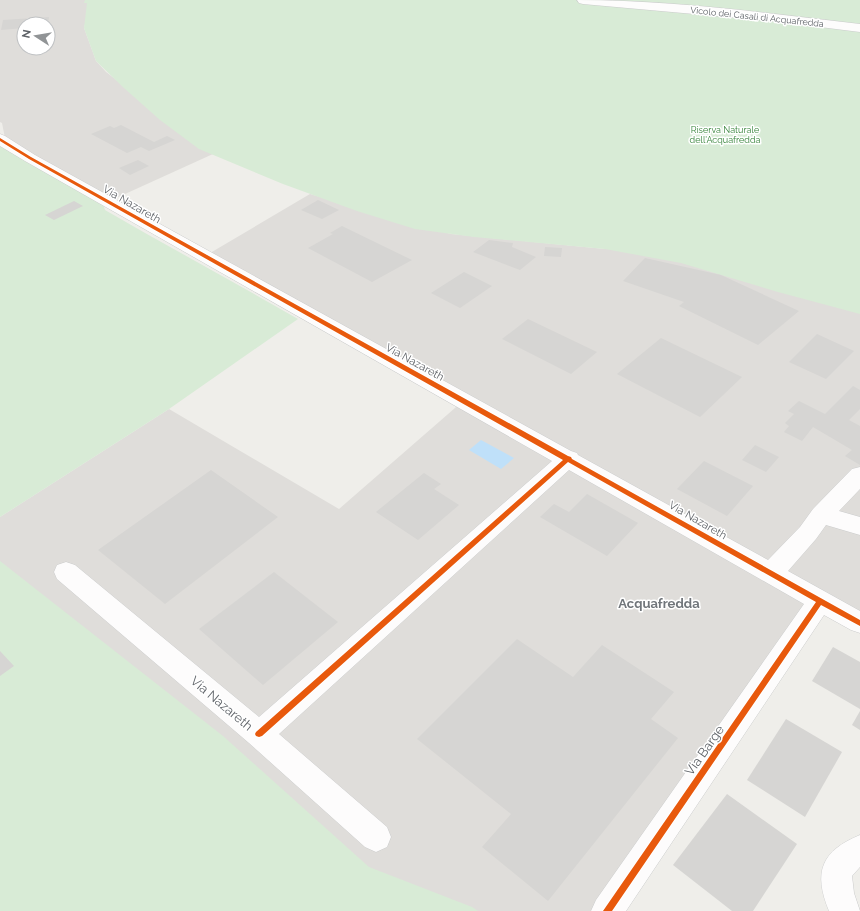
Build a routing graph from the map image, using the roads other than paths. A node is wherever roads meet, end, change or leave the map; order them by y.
1 (583, 0) edge
2 (860, 28) edge
3 (0, 139) edge
4 (568, 458) junction
5 (860, 475) edge
6 (821, 515) junction
7 (860, 526) edge
8 (66, 572) dead end
9 (771, 573) junction
10 (820, 601) junction
11 (860, 623) edge
12 (259, 734) junction
13 (376, 838) dead end
14 (860, 850) edge
15 (606, 911) edge
16 (845, 911) edge

1 - 2 street, Vicolo dei Casali di Acquafredda
3 - 4 street, Via Nazareth
4 - 9 street, Via Nazareth
4 - 12 street
5 - 6 street
6 - 7 street
6 - 9 street
8 - 12 street, Via Nazareth
9 - 10 street, Via Nazareth
10 - 11 street, Via Nazareth
10 - 15 street, Via Barge
12 - 13 street, Via Nazareth
14 - 16 street

